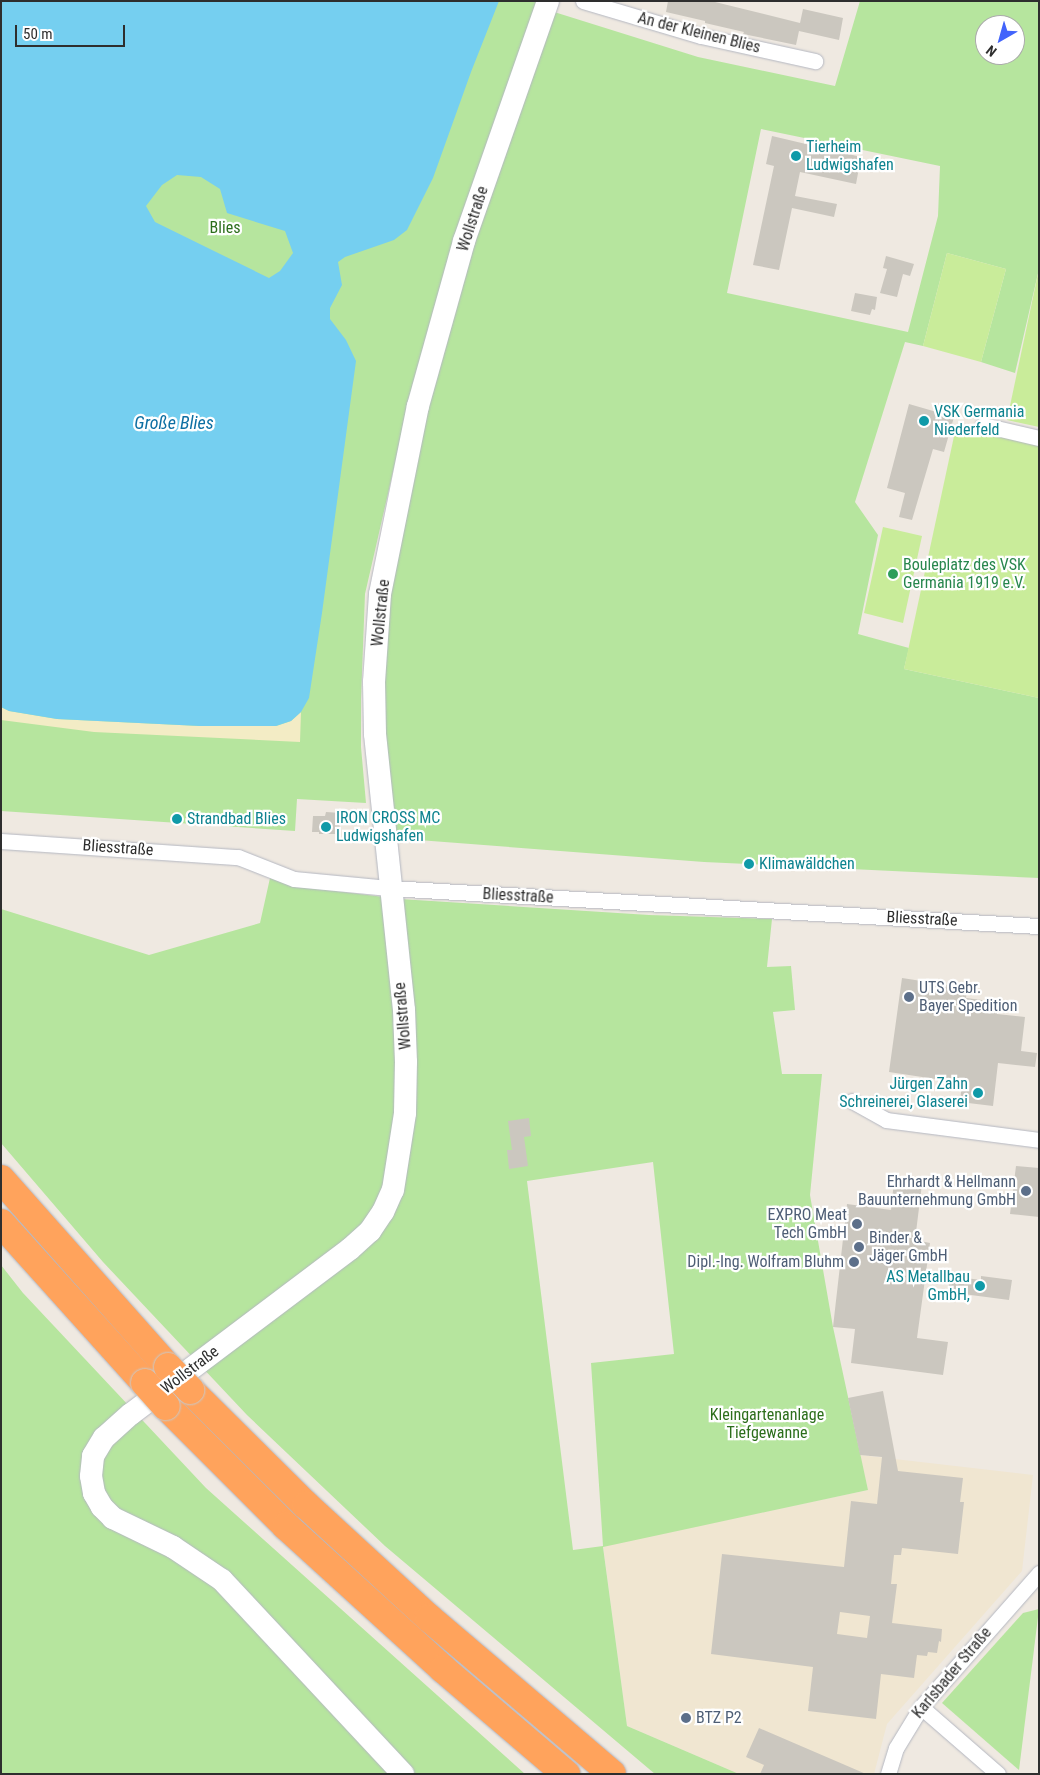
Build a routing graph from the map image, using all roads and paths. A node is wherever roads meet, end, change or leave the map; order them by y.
1 (548, 1) edge
2 (583, 1) edge
3 (815, 61) dead end
4 (983, 425) dead end
5 (1039, 438) edge
6 (1, 841) edge
7 (389, 888) junction
8 (1039, 926) edge
9 (852, 1101) dead end
10 (1039, 1140) edge
11 (1, 1179) edge
12 (1, 1223) edge
13 (1036, 1581) edge
14 (921, 1707) junction
15 (403, 1774) edge
16 (566, 1774) edge
17 (612, 1774) edge
18 (888, 1774) edge
19 (998, 1774) edge

1 - 7 street, Wollstraße
2 - 3 street, An der Kleinen Blies
4 - 5 street
6 - 7 street, Bliesstraße
7 - 8 street, Bliesstraße
7 - 15 street, Wollstraße
9 - 10 street
11 - 17 highway, bridge
12 - 16 highway, bridge
13 - 14 street, Karlsbader Straße
14 - 18 street, Karlsbader Straße
14 - 19 street

